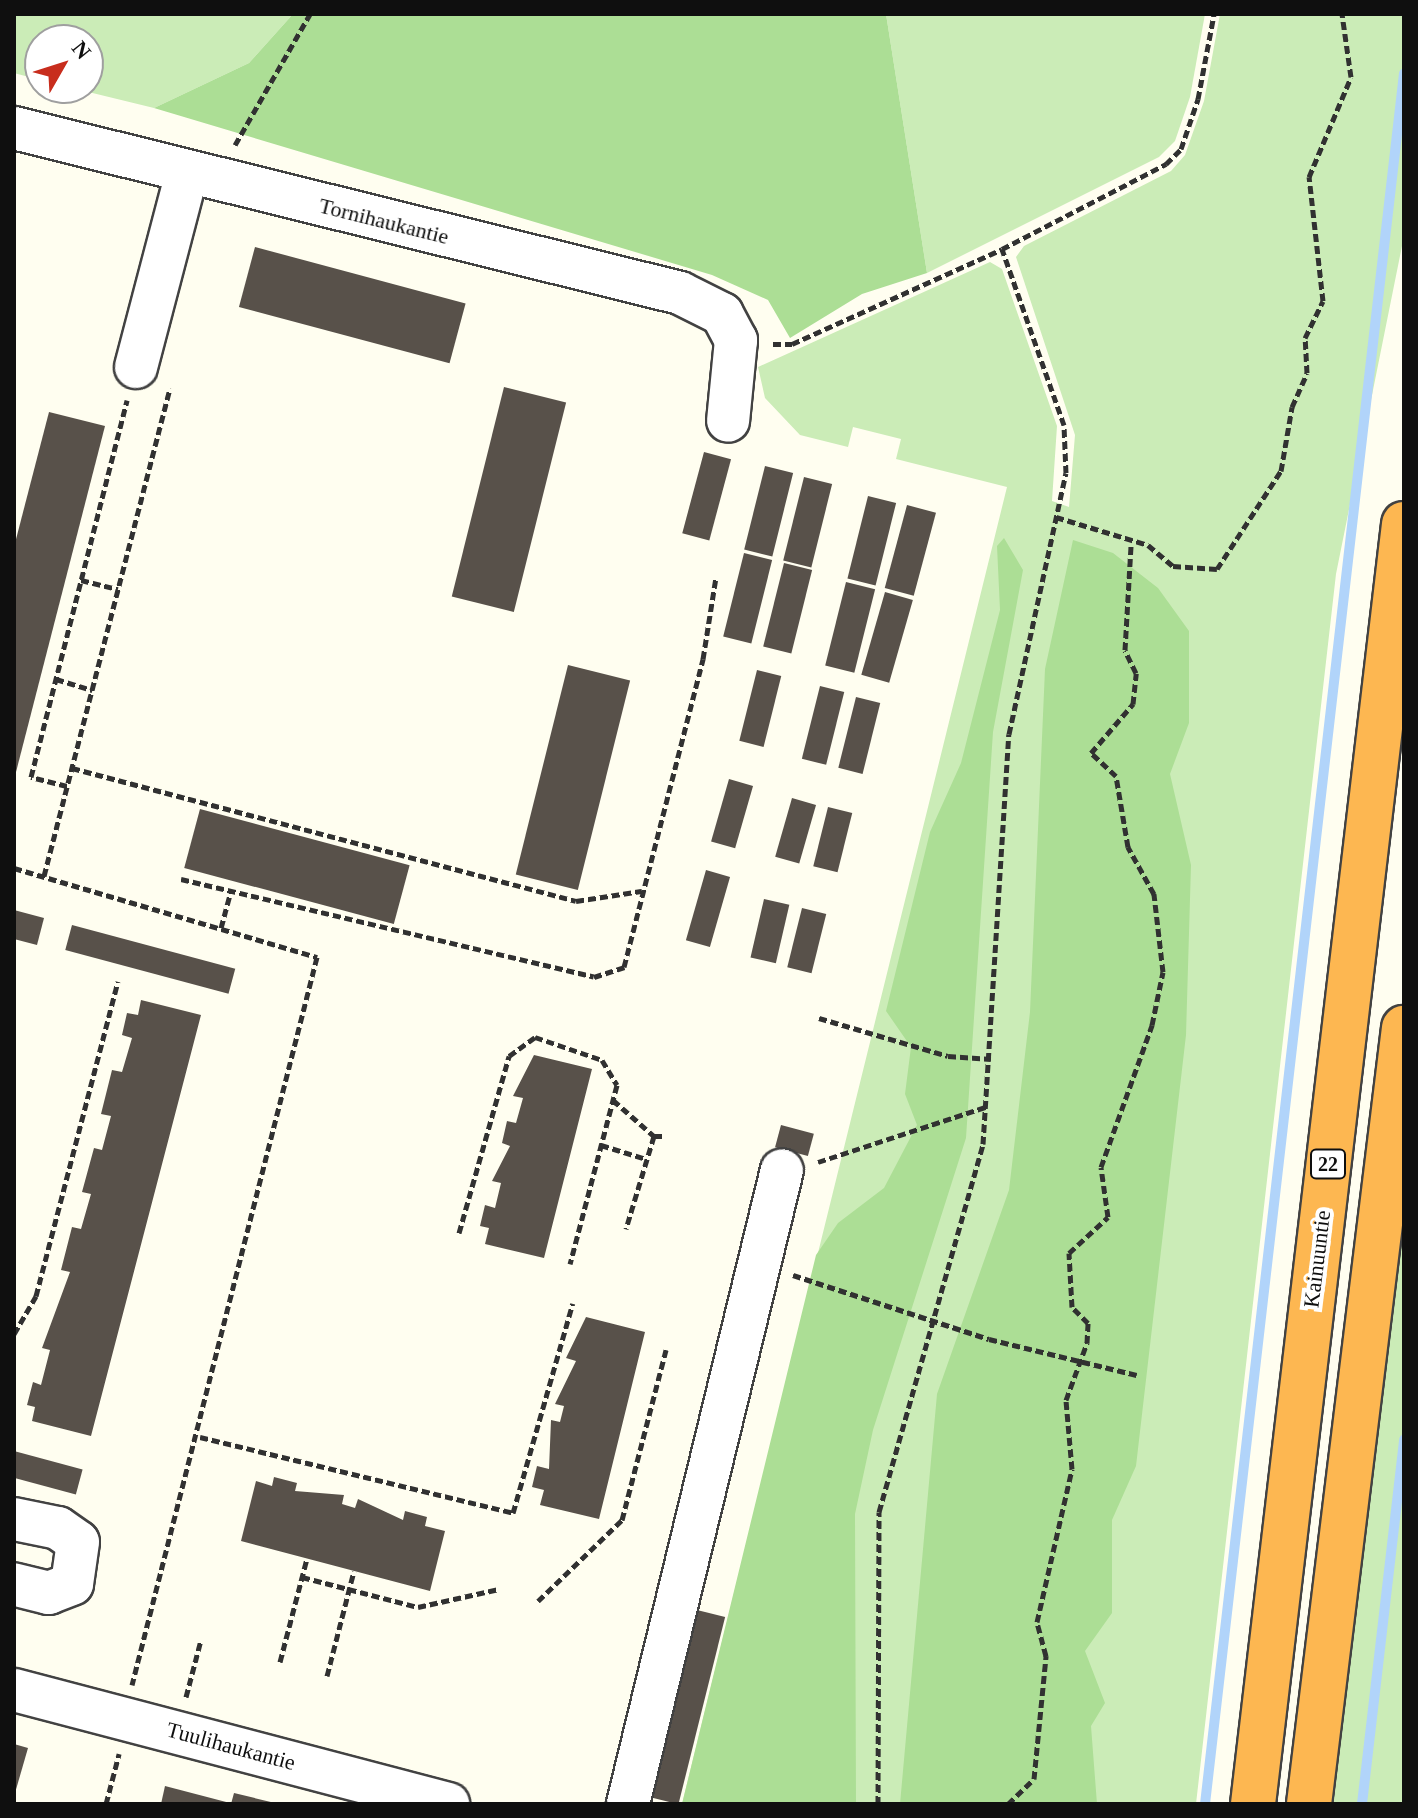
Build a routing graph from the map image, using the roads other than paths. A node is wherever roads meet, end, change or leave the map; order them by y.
1 (14, 128) edge
2 (201, 177) junction
3 (155, 370) road end
4 (728, 421) dead end
5 (1404, 524) edge
6 (1404, 1028) edge
7 (782, 1170) road end
8 (14, 1519) edge
9 (14, 1584) edge
10 (14, 1690) edge
11 (448, 1804) edge
12 (628, 1804) edge
13 (1253, 1804) edge
14 (1309, 1804) edge

1 - 2 street, Tornihaukantie
2 - 3 street
2 - 4 street, Tornihaukantie
5 - 13 highway, Kainuuntie / 22
6 - 14 highway
7 - 12 street
8 - 9 street
10 - 11 street, Tuulihaukantie

